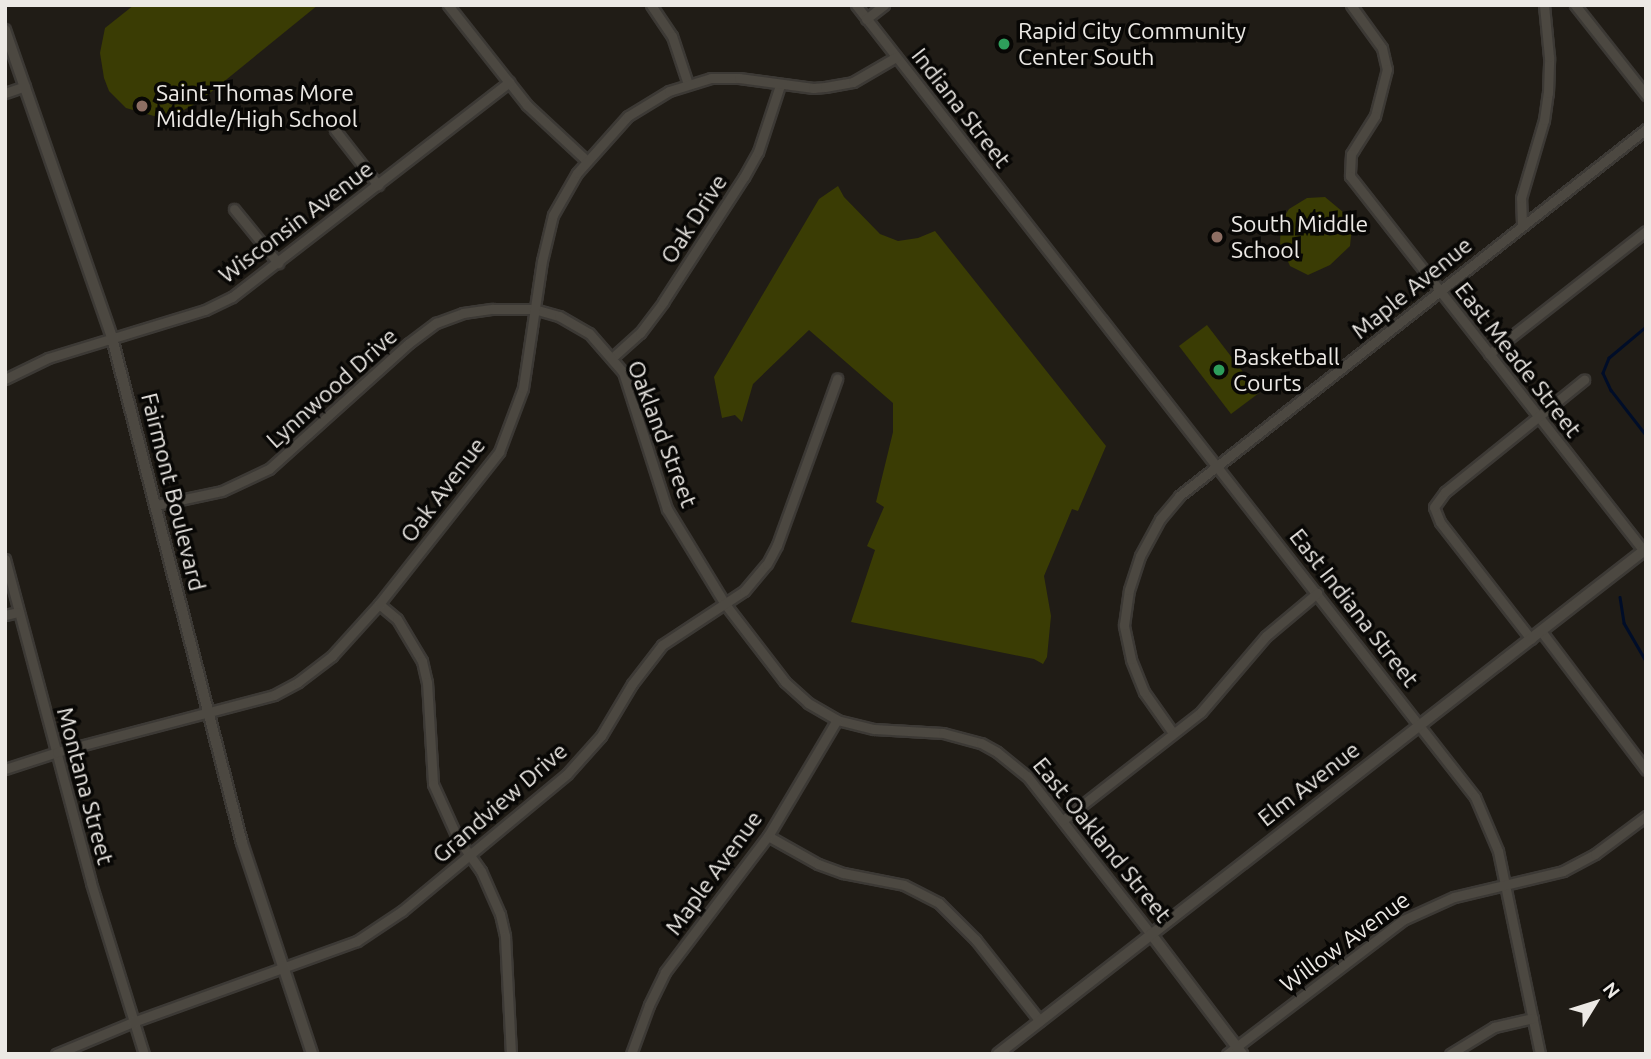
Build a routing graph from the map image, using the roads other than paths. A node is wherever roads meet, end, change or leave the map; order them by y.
1 (448, 5) edge
2 (651, 5) edge
3 (856, 5) edge
4 (884, 5) edge
5 (1350, 5) edge
6 (1544, 5) edge
7 (1575, 5) edge
8 (866, 19) junction
9 (6, 32) edge
10 (5, 49) edge
11 (896, 57) junction
12 (509, 82) junction
13 (688, 84) junction
14 (780, 85) junction
15 (25, 86) junction
16 (5, 93) edge
17 (1646, 95) edge
18 (1646, 129) edge
19 (335, 130) dead end
20 (587, 161) junction
21 (378, 185) junction
22 (234, 209) dead end
23 (1522, 224) junction
24 (1646, 231) edge
25 (1036, 235) joint
26 (278, 263) junction
27 (1439, 292) junction
28 (534, 309) junction
29 (112, 338) junction
30 (1489, 354) junction
31 (613, 357) junction
32 (5, 379) edge
33 (837, 379) dead end
34 (1584, 380) dead end
35 (1539, 417) junction
36 (1217, 466) junction
37 (156, 505) junction
38 (1645, 551) edge
39 (5, 559) edge
40 (1317, 593) junction
41 (379, 604) junction
42 (725, 604) junction
43 (18, 612) junction
44 (5, 615) edge
45 (1541, 632) junction
46 (1531, 639) junction
47 (208, 713) junction
48 (838, 720) junction
49 (1420, 724) junction
50 (1173, 733) junction
51 (57, 752) junction
52 (5, 769) edge
53 (1646, 770) edge
54 (1646, 816) edge
55 (1063, 820) junction
56 (768, 836) junction
57 (470, 855) junction
58 (1506, 885) junction
59 (1151, 933) junction
60 (282, 970) junction
61 (1533, 1018) junction
62 (1040, 1021) junction
63 (133, 1022) junction
64 (1235, 1051) edge
65 (55, 1054) edge
66 (144, 1054) edge
67 (312, 1054) edge
68 (511, 1054) edge
69 (631, 1054) edge
70 (998, 1054) edge
71 (1450, 1054) edge
72 (1540, 1054) edge

1 - 12 street
2 - 13 street
3 - 8 street, Indiana Street
4 - 8 street
5 - 27 street, East Meade Street
6 - 23 street
7 - 17 street
8 - 11 street, Indiana Street
9 - 10 street
9 - 15 street, Fairmont Boulevard
11 - 14 street, Oak Avenue
11 - 25 street, Indiana Street
12 - 20 street
12 - 21 street, Wisconsin Avenue
13 - 14 street, Oak Avenue
13 - 20 street, Oak Avenue
14 - 31 street, Oak Drive
15 - 16 street
15 - 29 street, Fairmont Boulevard
18 - 23 street, Maple Avenue
19 - 21 street
20 - 28 street, Oak Avenue
21 - 26 street, Wisconsin Avenue
22 - 26 street
23 - 27 street, Maple Avenue
24 - 30 street
25 - 36 street, East Indiana Street
26 - 29 street, Wisconsin Avenue
27 - 30 street, East Meade Street
27 - 36 street, Maple Avenue
28 - 31 street, Oakland Street
28 - 37 street, Lynnwood Drive
28 - 41 street, Oak Avenue
29 - 32 street, Wisconsin Avenue
29 - 37 street, Fairmont Boulevard
30 - 35 street, East Meade Street
31 - 42 street, Oakland Street
33 - 42 street, Grandview Drive
34 - 35 street
35 - 38 street, East Meade Street
35 - 46 street
36 - 40 street, East Indiana Street
36 - 50 street, Maple Avenue
37 - 47 street, Fairmont Boulevard
38 - 45 street, Elm Avenue
39 - 43 street, Montana Street
40 - 49 street, East Indiana Street
40 - 50 street
41 - 47 street, Oak Avenue
41 - 57 street
42 - 48 street, East Oakland Street
42 - 57 street, Grandview Drive
43 - 44 street
43 - 51 street, Montana Street
45 - 46 street, Elm Avenue
45 - 53 street
46 - 49 street, Elm Avenue
47 - 51 street, Oak Avenue
47 - 60 street, Fairmont Boulevard
48 - 55 street, East Oakland Street
48 - 56 street, Maple Avenue
49 - 58 street, East Indiana Street
49 - 59 street, Elm Avenue
50 - 55 street
51 - 52 street, Oak Avenue
51 - 63 street, Montana Street
54 - 58 street, Willow Avenue
55 - 59 street, East Oakland Street
56 - 62 street
56 - 69 street, Maple Avenue
57 - 60 street, Grandview Drive
57 - 68 street
58 - 61 street, East Indiana Street
58 - 64 street, Willow Avenue
59 - 62 street, Elm Avenue
59 - 64 street, East Oakland Street
60 - 63 street, Grandview Drive
60 - 67 street, Fairmont Boulevard
61 - 71 street
61 - 72 street, East Indiana Street
62 - 70 street, Elm Avenue
63 - 65 street, Grandview Drive
63 - 66 street, Montana Street

